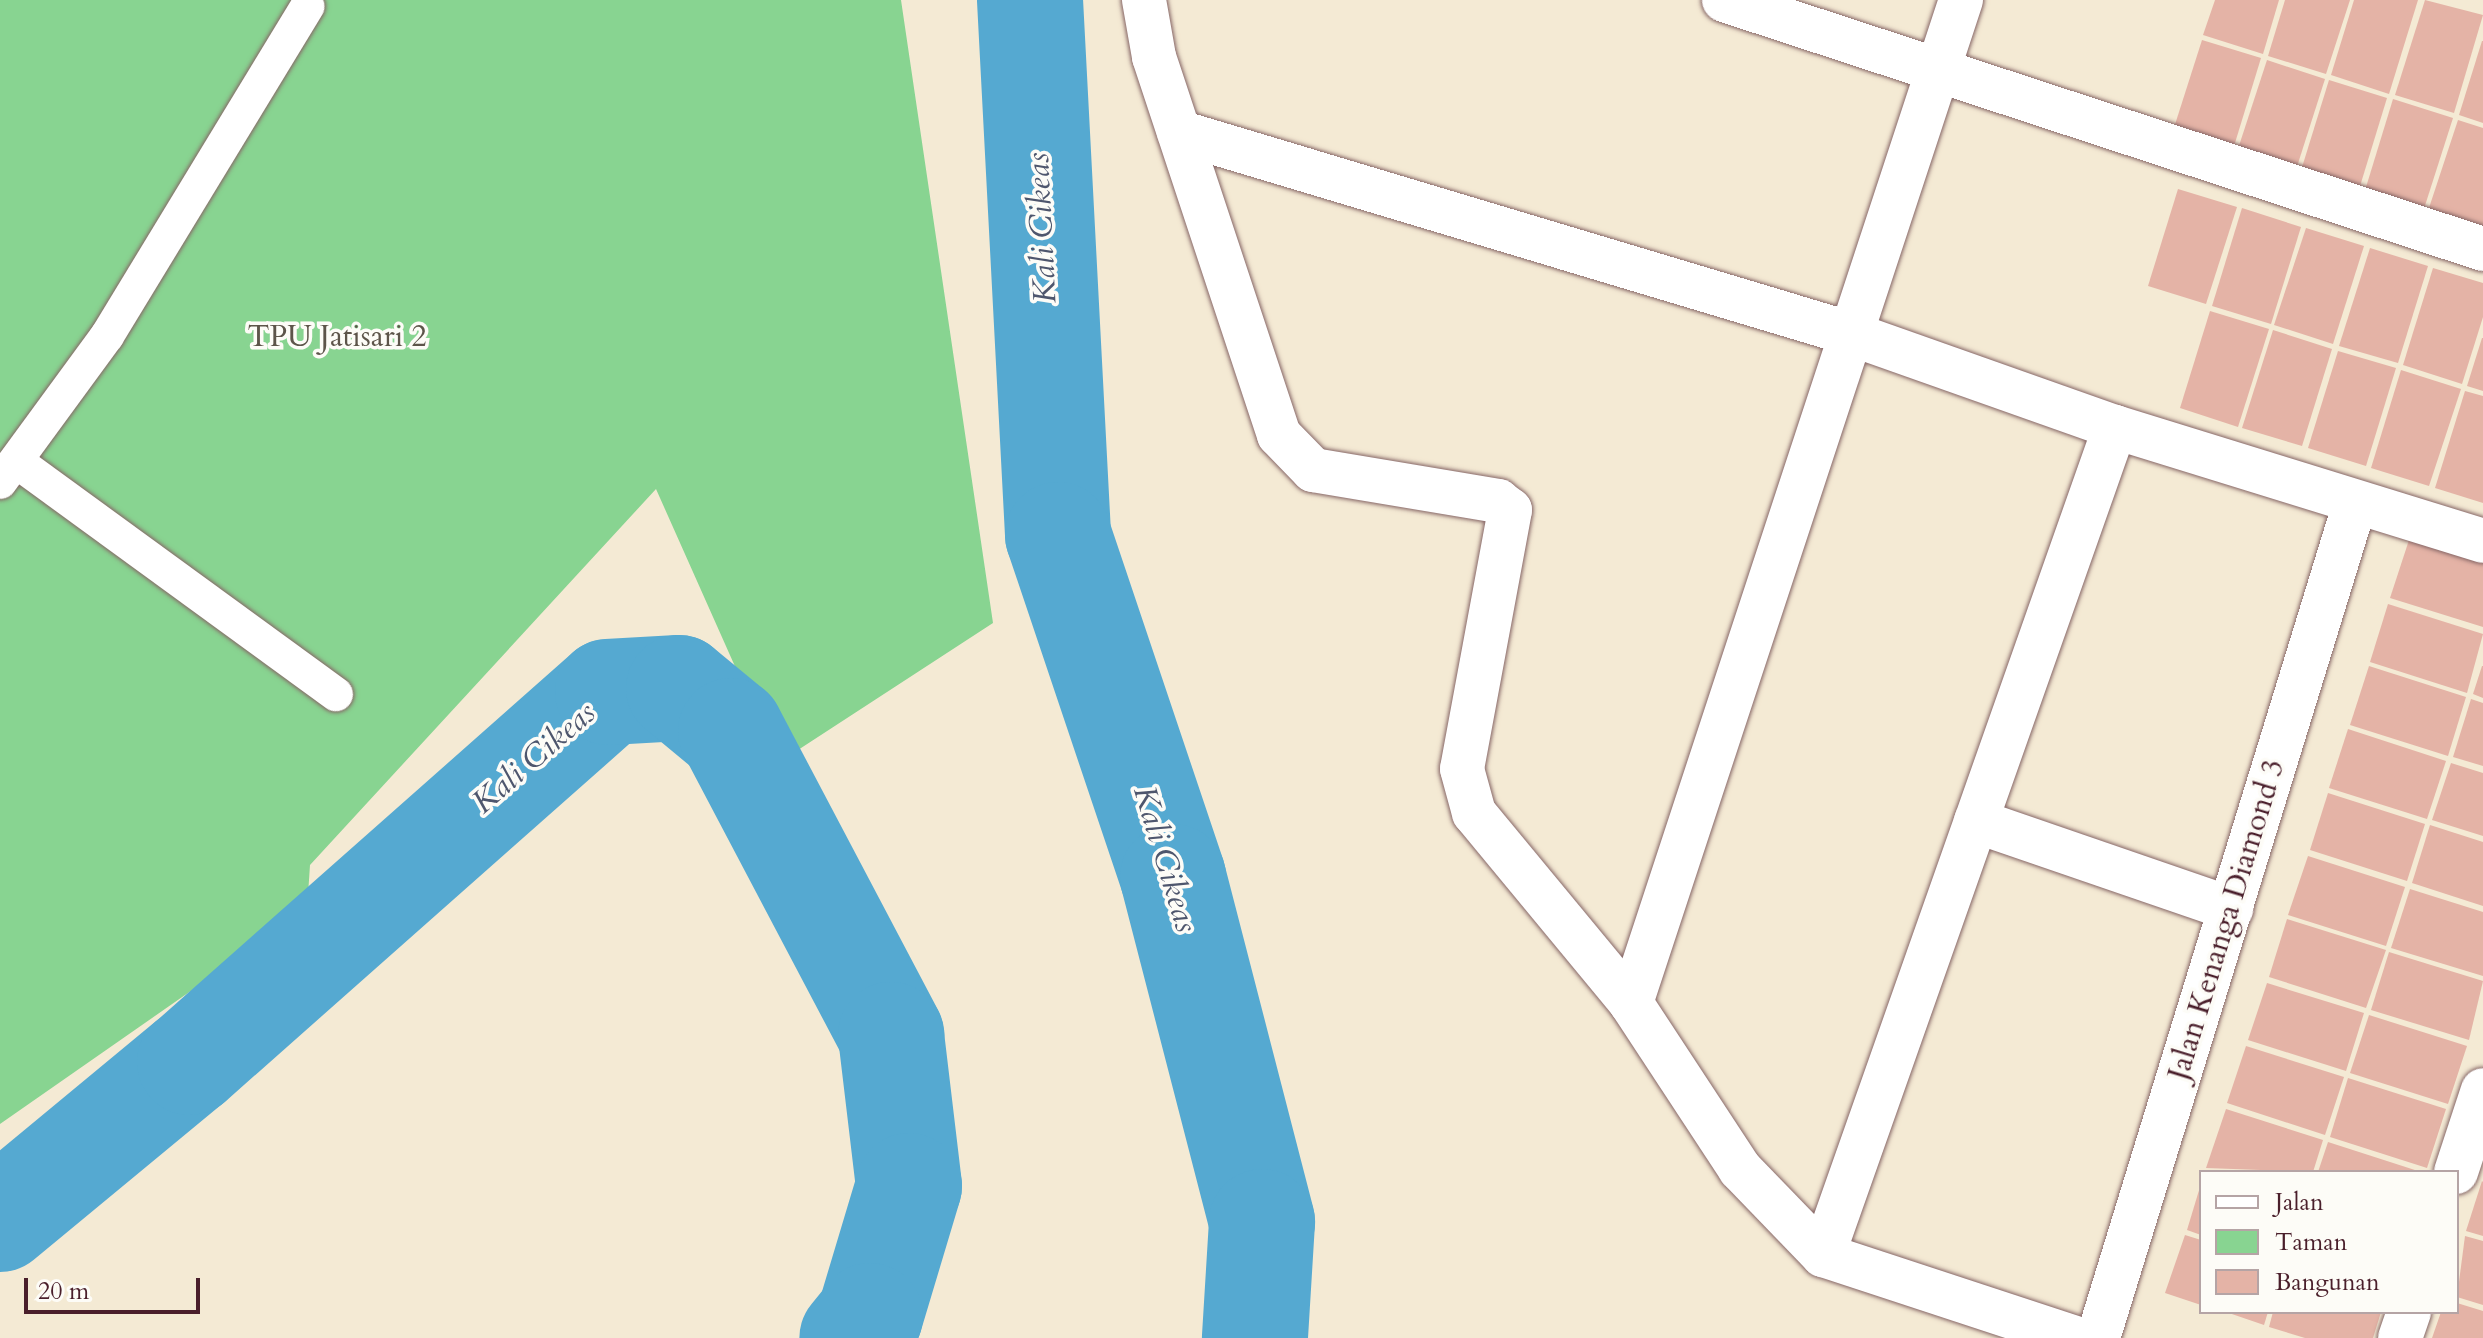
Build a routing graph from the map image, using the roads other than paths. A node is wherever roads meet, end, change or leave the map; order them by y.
1 (1144, 0) edge
2 (1724, 0) edge
3 (1961, 0) edge
4 (308, 6) dead end
5 (1939, 66) junction
6 (1179, 132) junction
7 (2483, 249) edge
8 (1852, 334) junction
9 (2115, 427) junction
10 (8, 471) edge
11 (2355, 503) junction
12 (2483, 541) edge
13 (336, 694) dead end
14 (1976, 821) junction
15 (2231, 909) junction
16 (1631, 1003) junction
17 (2483, 1090) edge
18 (2457, 1170) edge
19 (1823, 1255) junction
20 (2408, 1314) edge
21 (2075, 1338) edge
22 (2098, 1338) edge
23 (2400, 1338) edge

1 - 6 street
2 - 5 street
3 - 5 street
4 - 10 lane
5 - 7 street
5 - 8 street
6 - 8 street
6 - 16 street
8 - 9 street
8 - 16 street
9 - 11 street
9 - 14 street
10 - 13 lane
11 - 12 street
11 - 15 street, Jalan Kenanga Diamond 3
14 - 15 street
14 - 19 street
15 - 22 street, Jalan Kenanga Diamond 3
16 - 19 street
17 - 18 street
19 - 21 street
20 - 23 street

